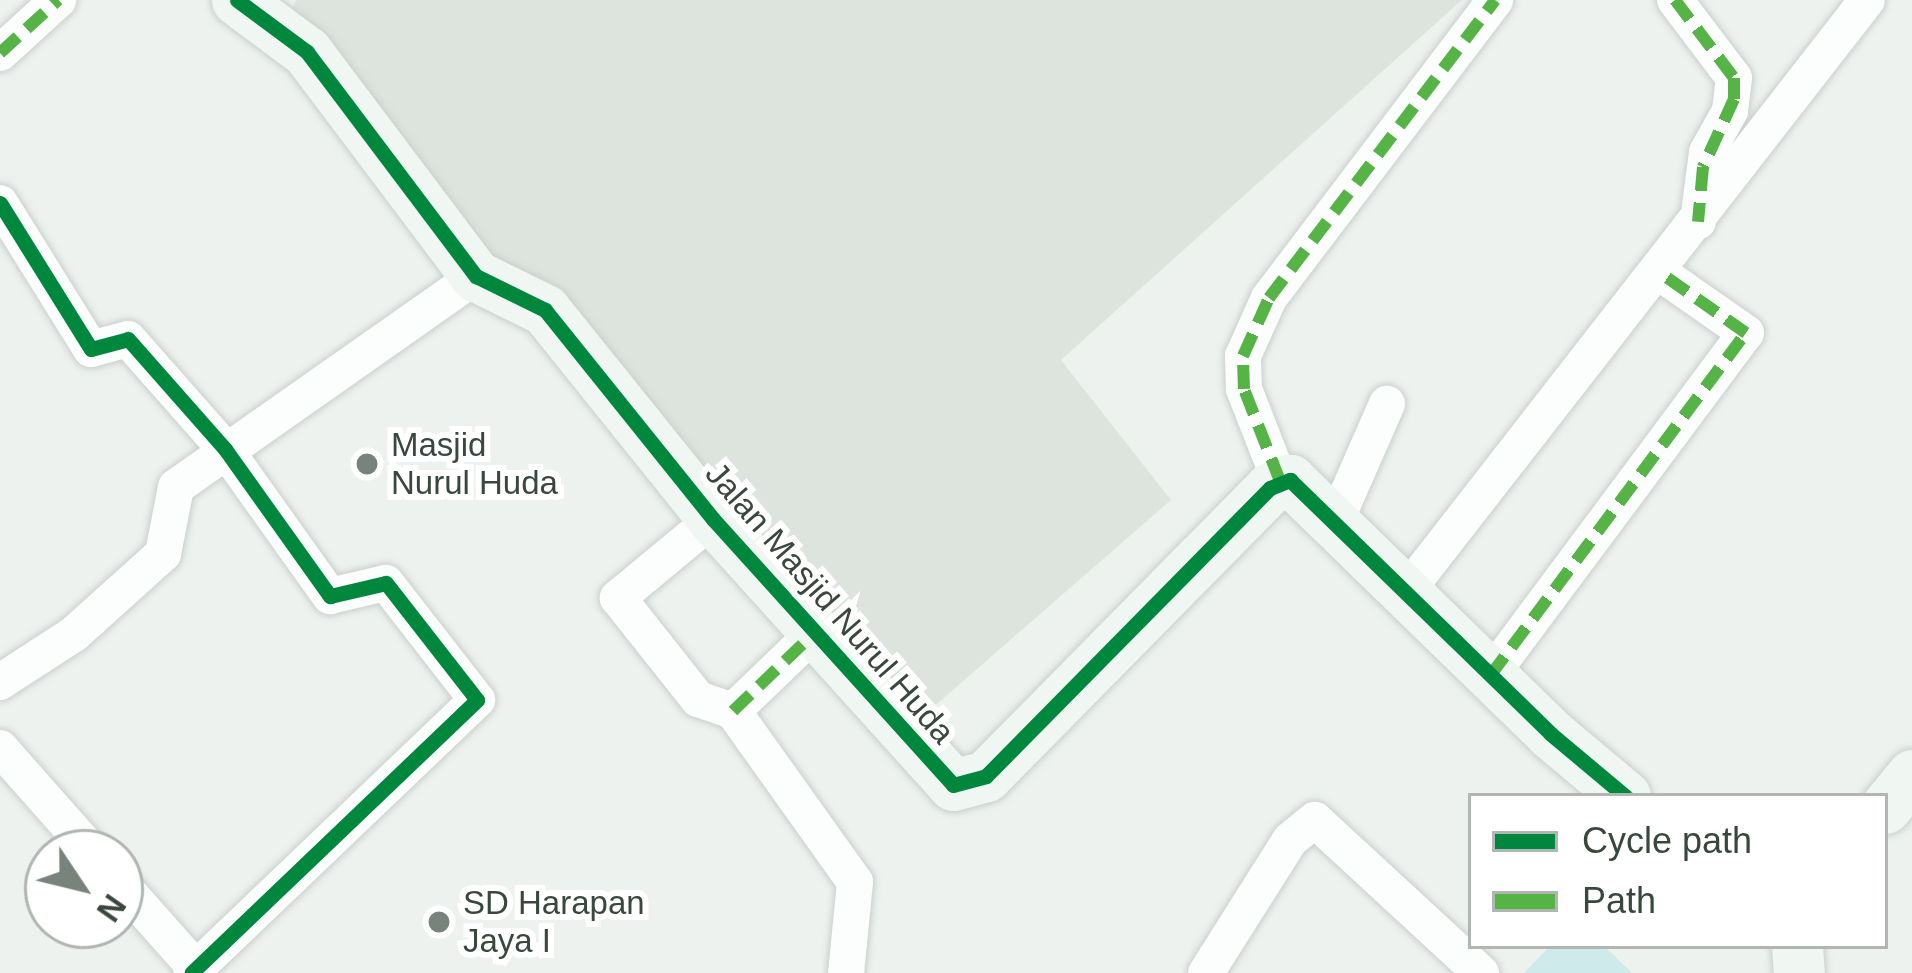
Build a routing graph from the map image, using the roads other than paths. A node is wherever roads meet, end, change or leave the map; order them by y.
1 (58, 0) edge
2 (237, 0) edge
3 (1496, 0) edge
4 (1675, 0) edge
5 (1867, 0) edge
6 (0, 53) edge
7 (0, 203) edge
8 (1698, 222) junction
9 (1659, 272) junction
10 (476, 276) junction
11 (1387, 404) dead end
12 (225, 448) junction
13 (1280, 481) junction
14 (713, 519) junction
15 (1336, 520) junction
16 (1406, 592) junction
17 (815, 632) junction
18 (1490, 676) junction
19 (0, 682) edge
20 (733, 711) junction
21 (0, 748) edge
22 (1912, 776) edge
23 (1622, 793) edge
24 (1888, 804) edge
25 (72, 829) edge
26 (144, 911) edge
27 (196, 971) edge
28 (847, 973) edge
29 (1205, 973) edge
30 (1480, 973) edge

1 - 6 street
2 - 10 street, Jalan Masjid Nurul Huda
3 - 13 street
4 - 8 street
5 - 8 street
7 - 12 street
8 - 9 street
9 - 16 street
9 - 18 street
10 - 12 street
10 - 14 street, Jalan Masjid Nurul Huda
11 - 15 street
12 - 19 street
12 - 27 street
13 - 15 street
13 - 17 street, Jalan Masjid Nurul Huda
14 - 17 street, Jalan Masjid Nurul Huda
14 - 20 street
15 - 16 street
16 - 18 street
17 - 20 street
18 - 23 street
20 - 28 street
21 - 25 street
22 - 24 street
26 - 27 street
29 - 30 street

